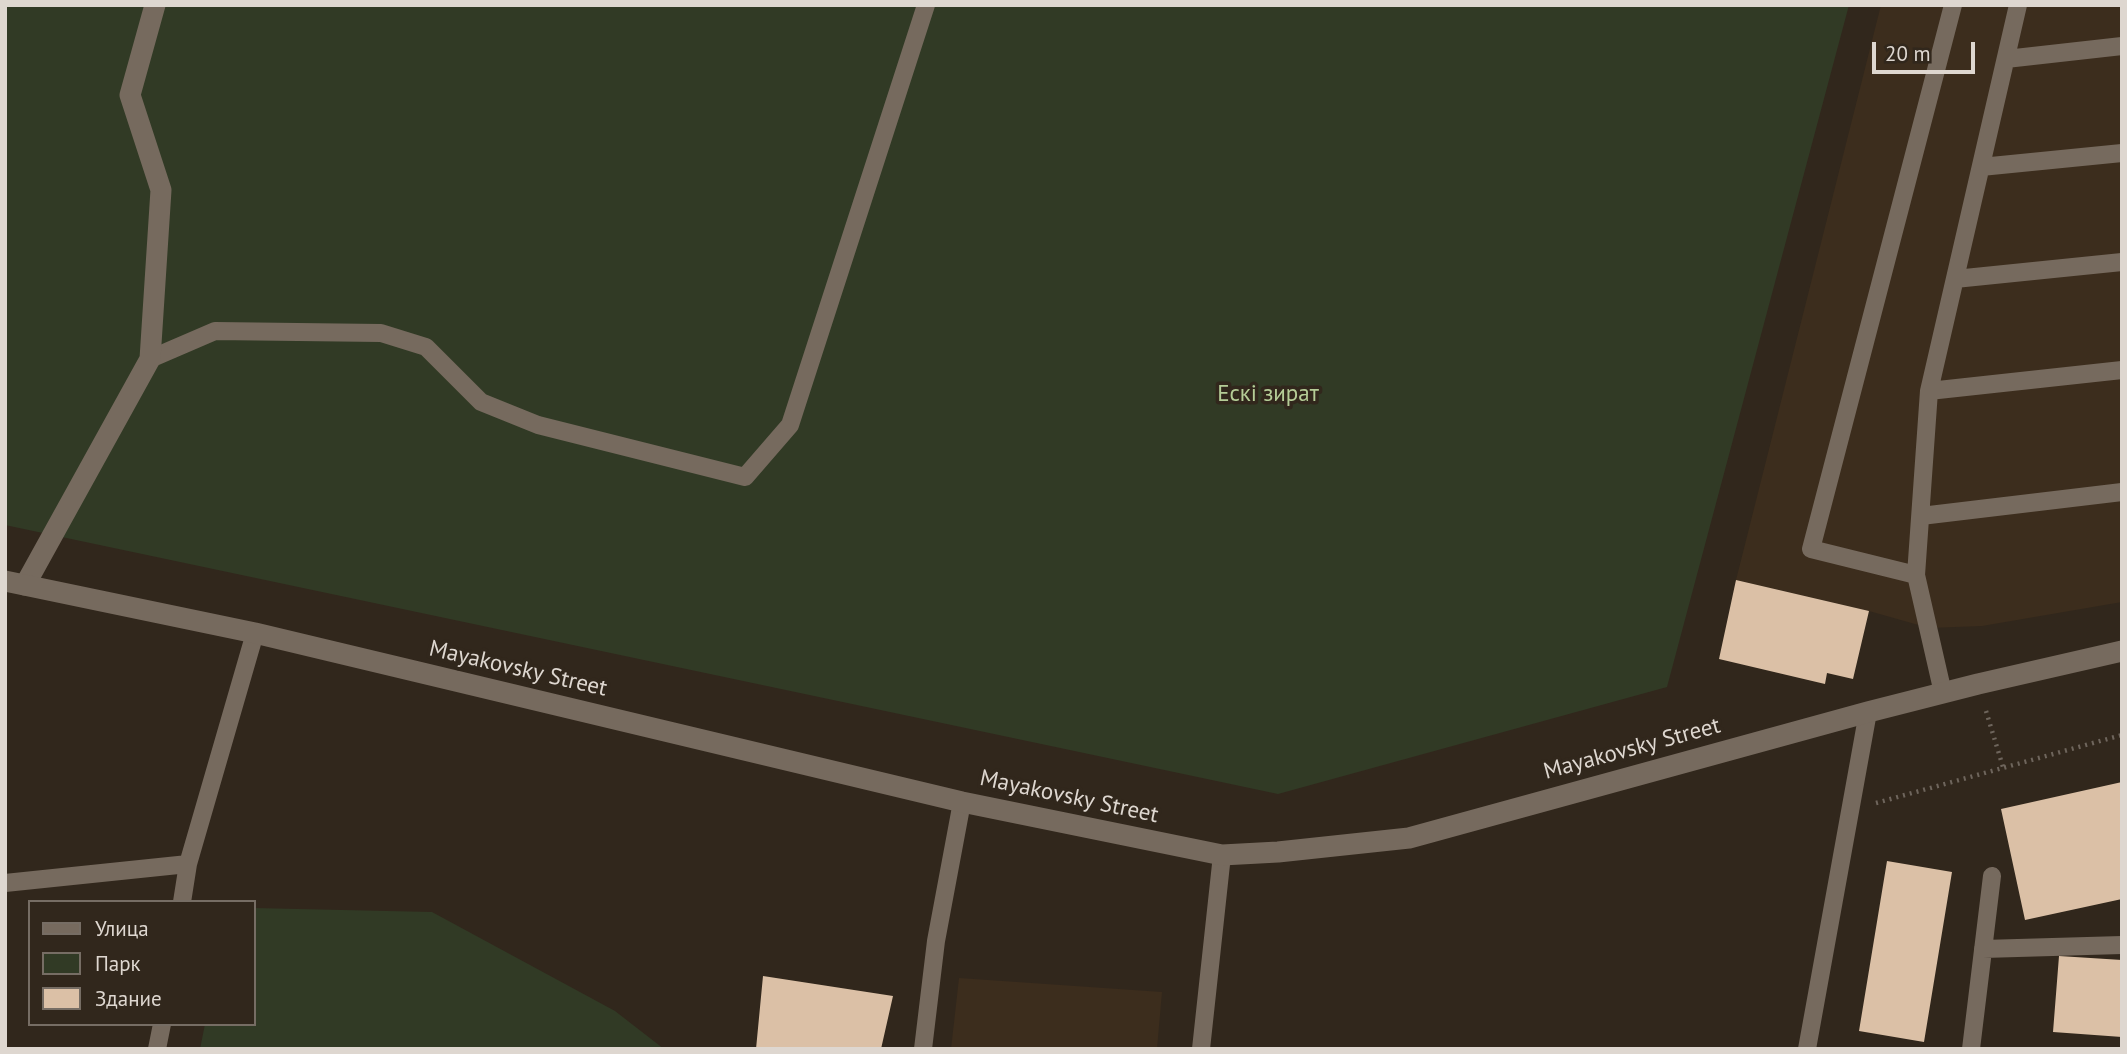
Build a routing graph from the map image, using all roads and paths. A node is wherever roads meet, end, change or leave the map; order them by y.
1 (155, 5) edge
2 (926, 5) edge
3 (1953, 5) edge
4 (2018, 5) edge
5 (2122, 46) edge
6 (2006, 60) junction
7 (2122, 153) edge
8 (1981, 167) junction
9 (2122, 262) edge
10 (1955, 279) junction
11 (150, 359) junction
12 (2122, 370) edge
13 (1929, 391) junction
14 (2122, 492) edge
15 (1921, 516) junction
16 (1916, 575) junction
17 (15, 583) edge
18 (255, 634) junction
19 (2122, 650) edge
20 (1978, 684) junction
21 (1943, 692) junction
22 (1868, 712) junction
23 (2122, 735) edge
24 (2003, 767) junction
25 (962, 802) junction
26 (1851, 810) junction
27 (1223, 855) junction
28 (188, 864) junction
29 (1992, 876) dead end
30 (5, 883) edge
31 (182, 900) edge
32 (2122, 945) edge
33 (1983, 949) junction
34 (162, 1026) edge
35 (158, 1049) edge
36 (923, 1049) edge
37 (1200, 1049) edge
38 (1807, 1049) edge
39 (1970, 1049) edge

1 - 11 main road
2 - 11 lane
3 - 16 lane
4 - 6 lane
5 - 6 lane
6 - 8 lane
7 - 8 lane
8 - 10 lane
9 - 10 lane
10 - 13 lane
11 - 17 main road
12 - 13 lane
13 - 15 lane
14 - 15 lane
15 - 16 lane
16 - 21 lane
17 - 18 main road, Mayakovsky Street
18 - 25 main road, Mayakovsky Street
18 - 28 lane
19 - 20 main road, Mayakovsky Street
20 - 21 main road, Mayakovsky Street
20 - 24 path
21 - 22 main road, Mayakovsky Street
22 - 26 lane
22 - 27 main road, Mayakovsky Street
23 - 24 path
24 - 26 path
25 - 27 main road, Mayakovsky Street
25 - 36 lane
26 - 38 lane
27 - 37 lane
28 - 30 lane
28 - 31 lane
29 - 33 lane
32 - 33 lane
33 - 39 lane
34 - 35 lane

